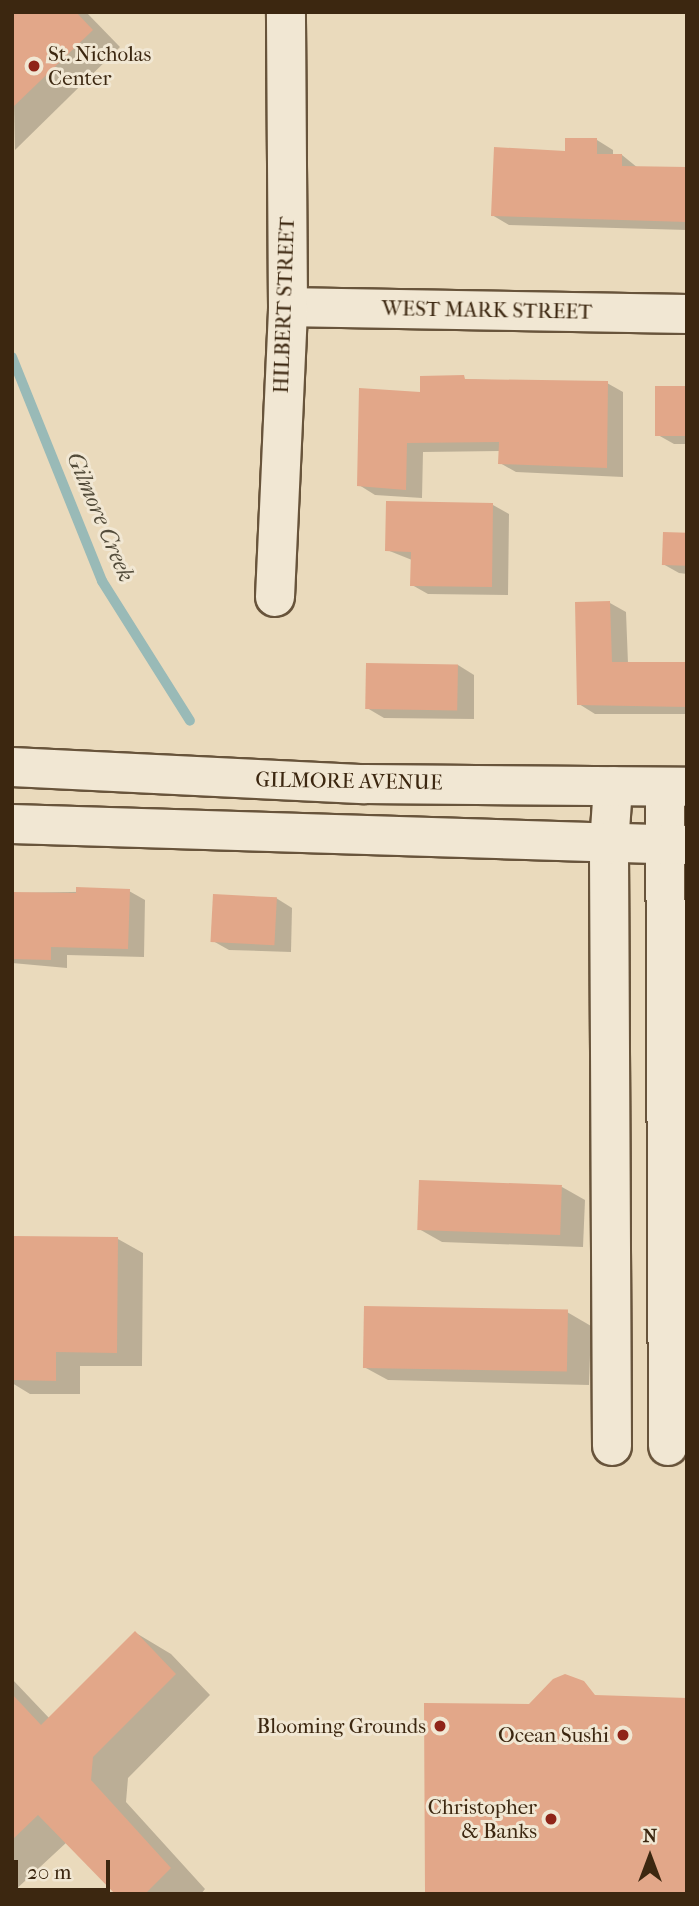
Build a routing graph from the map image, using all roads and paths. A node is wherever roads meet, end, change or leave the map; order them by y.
1 (286, 12) edge
2 (288, 307) junction
3 (687, 314) edge
4 (275, 597) dead end
5 (12, 767) edge
6 (613, 786) junction
7 (676, 787) edge
8 (12, 824) edge
9 (609, 845) junction
10 (675, 845) edge
11 (612, 1446) dead end
12 (668, 1446) dead end

1 - 2 street, HILBERT STREET
2 - 3 street, WEST MARK STREET
2 - 4 street, HILBERT STREET
5 - 6 street, GILMORE AVENUE
6 - 7 street, GILMORE AVENUE
6 - 9 street
7 - 10 street
8 - 9 street
9 - 10 street
9 - 11 street
10 - 12 street

